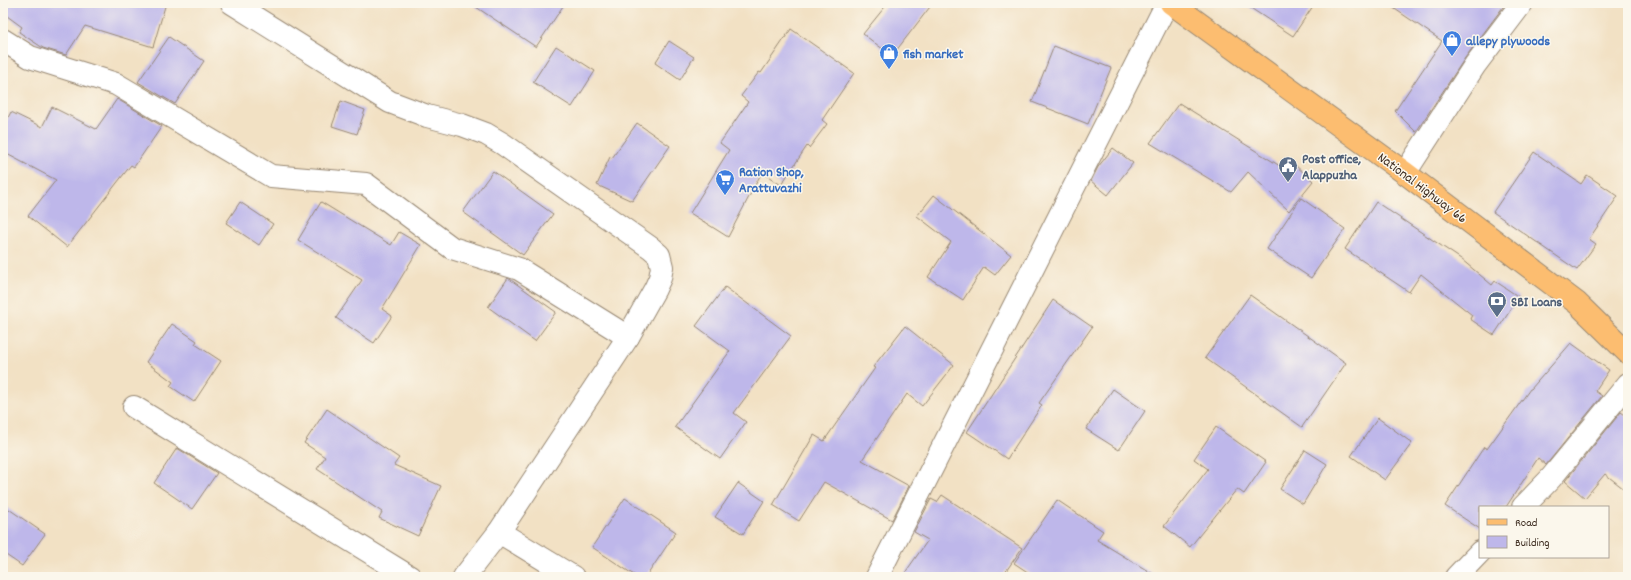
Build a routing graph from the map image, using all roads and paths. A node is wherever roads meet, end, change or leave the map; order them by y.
1 (232, 3) edge
2 (1167, 3) edge
3 (1171, 3) edge
4 (1522, 3) edge
5 (3, 40) edge
6 (1405, 173) junction
7 (628, 337) junction
8 (1628, 353) edge
9 (1628, 384) edge
10 (134, 407) dead end
11 (1524, 506) edge
12 (499, 532) junction
13 (1479, 553) edge
14 (410, 577) edge
15 (464, 577) edge
16 (573, 577) edge
17 (877, 577) edge
18 (1456, 577) edge

1 - 7 street
2 - 17 street
3 - 6 main road, National Highway 66
4 - 6 street
5 - 7 street
6 - 8 main road, National Highway 66
7 - 12 street
9 - 11 street
10 - 14 street
12 - 15 street
12 - 16 street
13 - 18 street

